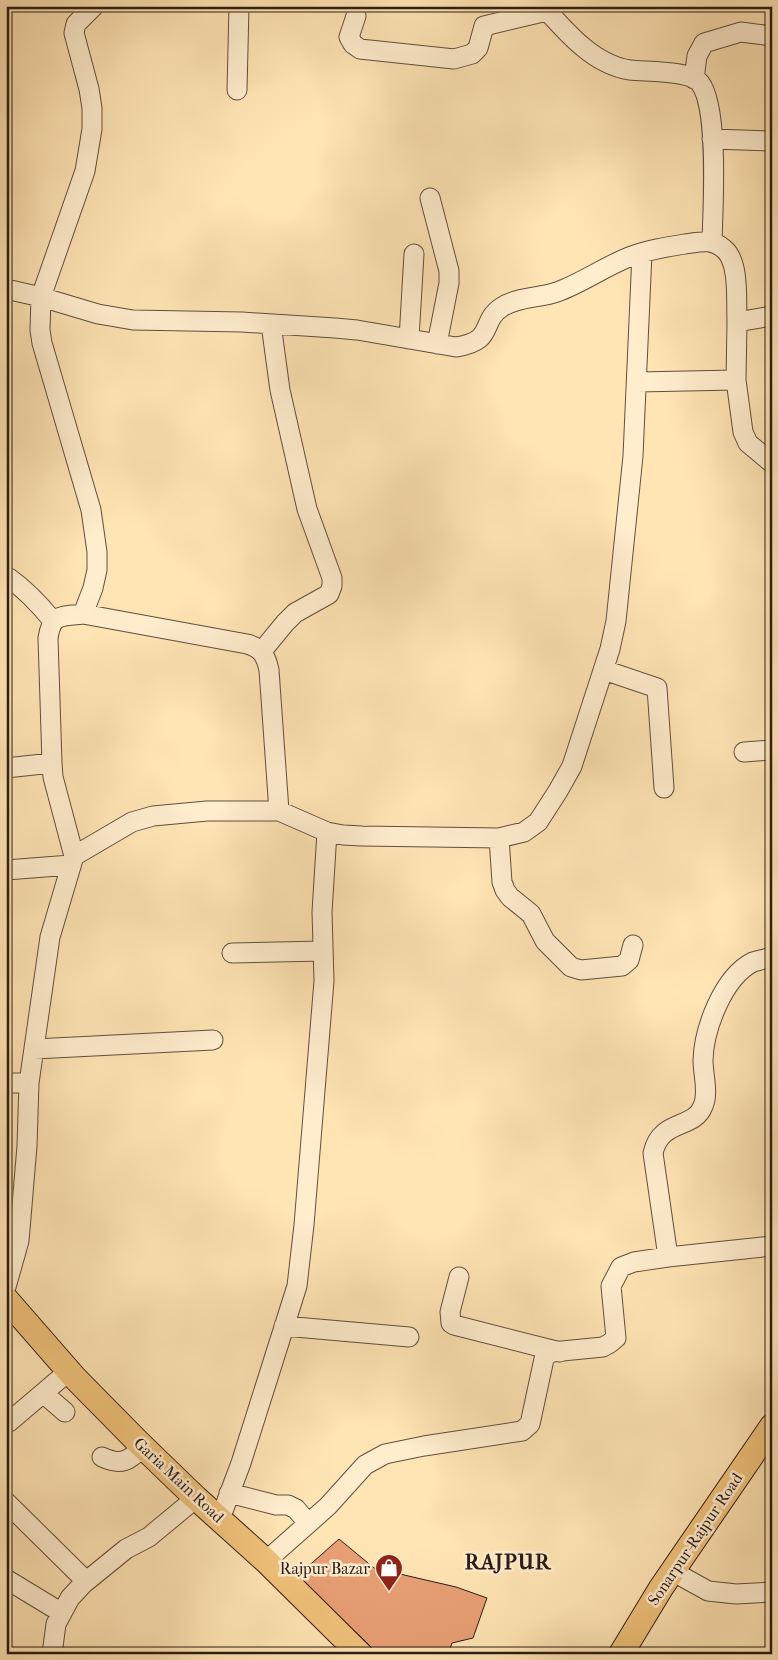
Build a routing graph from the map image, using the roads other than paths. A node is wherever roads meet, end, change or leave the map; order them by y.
1 (94, 6) edge
2 (239, 6) edge
3 (545, 9) edge
4 (356, 16) dead end
5 (772, 36) edge
6 (694, 79) junction
7 (237, 90) dead end
8 (712, 139) junction
9 (771, 141) edge
10 (430, 198) dead end
11 (712, 241) junction
12 (642, 252) junction
13 (414, 254) dead end
14 (6, 290) edge
15 (41, 297) junction
16 (772, 316) edge
17 (737, 322) junction
18 (271, 324) junction
19 (409, 339) junction
20 (437, 344) junction
21 (736, 380) junction
22 (637, 382) junction
23 (772, 463) edge
24 (6, 579) edge
25 (83, 614) junction
26 (53, 621) junction
27 (262, 651) junction
28 (604, 670) junction
29 (772, 750) edge
30 (744, 752) dead end
31 (52, 762) junction
32 (6, 768) edge
33 (664, 788) dead end
34 (279, 811) junction
35 (327, 832) junction
36 (500, 838) junction
37 (72, 860) junction
38 (6, 870) edge
39 (633, 945) dead end
40 (323, 951) junction
41 (232, 953) dead end
42 (772, 957) edge
43 (213, 1040) dead end
44 (34, 1049) junction
45 (6, 1083) edge
46 (29, 1083) junction
47 (772, 1246) edge
48 (668, 1257) junction
49 (459, 1277) dead end
50 (6, 1287) edge
51 (6, 1299) edge
52 (284, 1326) junction
53 (409, 1336) dead end
54 (560, 1352) junction
55 (69, 1371) junction
56 (43, 1393) junction
57 (65, 1412) dead end
58 (9, 1422) dead end
59 (772, 1426) edge
60 (143, 1447) junction
61 (102, 1457) dead end
62 (230, 1493) junction
63 (196, 1498) junction
64 (6, 1502) edge
65 (220, 1518) junction
66 (308, 1523) junction
67 (266, 1561) junction
68 (672, 1571) junction
69 (6, 1579) edge
70 (86, 1581) junction
71 (772, 1592) edge
72 (62, 1613) junction
73 (52, 1654) edge
74 (360, 1654) edge
75 (621, 1654) edge

1 - 15 street
2 - 7 street
3 - 4 street
3 - 6 street
5 - 6 street
6 - 8 street
8 - 9 street
8 - 11 street
10 - 20 street
11 - 12 street
11 - 17 street
12 - 20 street
12 - 22 street
13 - 19 street
14 - 15 street
15 - 18 street
15 - 25 street
16 - 17 street
17 - 21 street
18 - 19 street
18 - 27 street
19 - 20 street
21 - 22 street
21 - 23 street
22 - 28 street
24 - 26 street
25 - 26 street
25 - 27 street
26 - 31 street
27 - 34 street
28 - 33 street
28 - 36 street
29 - 30 street
31 - 32 street
31 - 37 street
34 - 35 street
34 - 37 street
35 - 36 street
35 - 40 street
36 - 39 street
37 - 38 street
37 - 44 street
40 - 41 street
40 - 52 street
42 - 48 street
43 - 44 street
44 - 46 street
45 - 46 street
46 - 50 street
47 - 48 street
48 - 54 street
49 - 54 street
51 - 55 main road, Garia Main Road
52 - 53 street
52 - 62 street
54 - 66 street
55 - 56 street
55 - 60 main road, Garia Main Road
56 - 57 street
56 - 58 street
59 - 68 main road, Sonarpur-Rajpur Road
60 - 61 street
60 - 63 main road, Garia Main Road
62 - 65 street
62 - 66 street
63 - 65 main road, Garia Main Road
63 - 70 street
64 - 70 street
65 - 67 main road, Garia Main Road
66 - 67 street
67 - 74 main road, Garia Main Road
68 - 71 street
68 - 75 main road, Sonarpur-Rajpur Road
69 - 72 street
70 - 72 street
72 - 73 street

